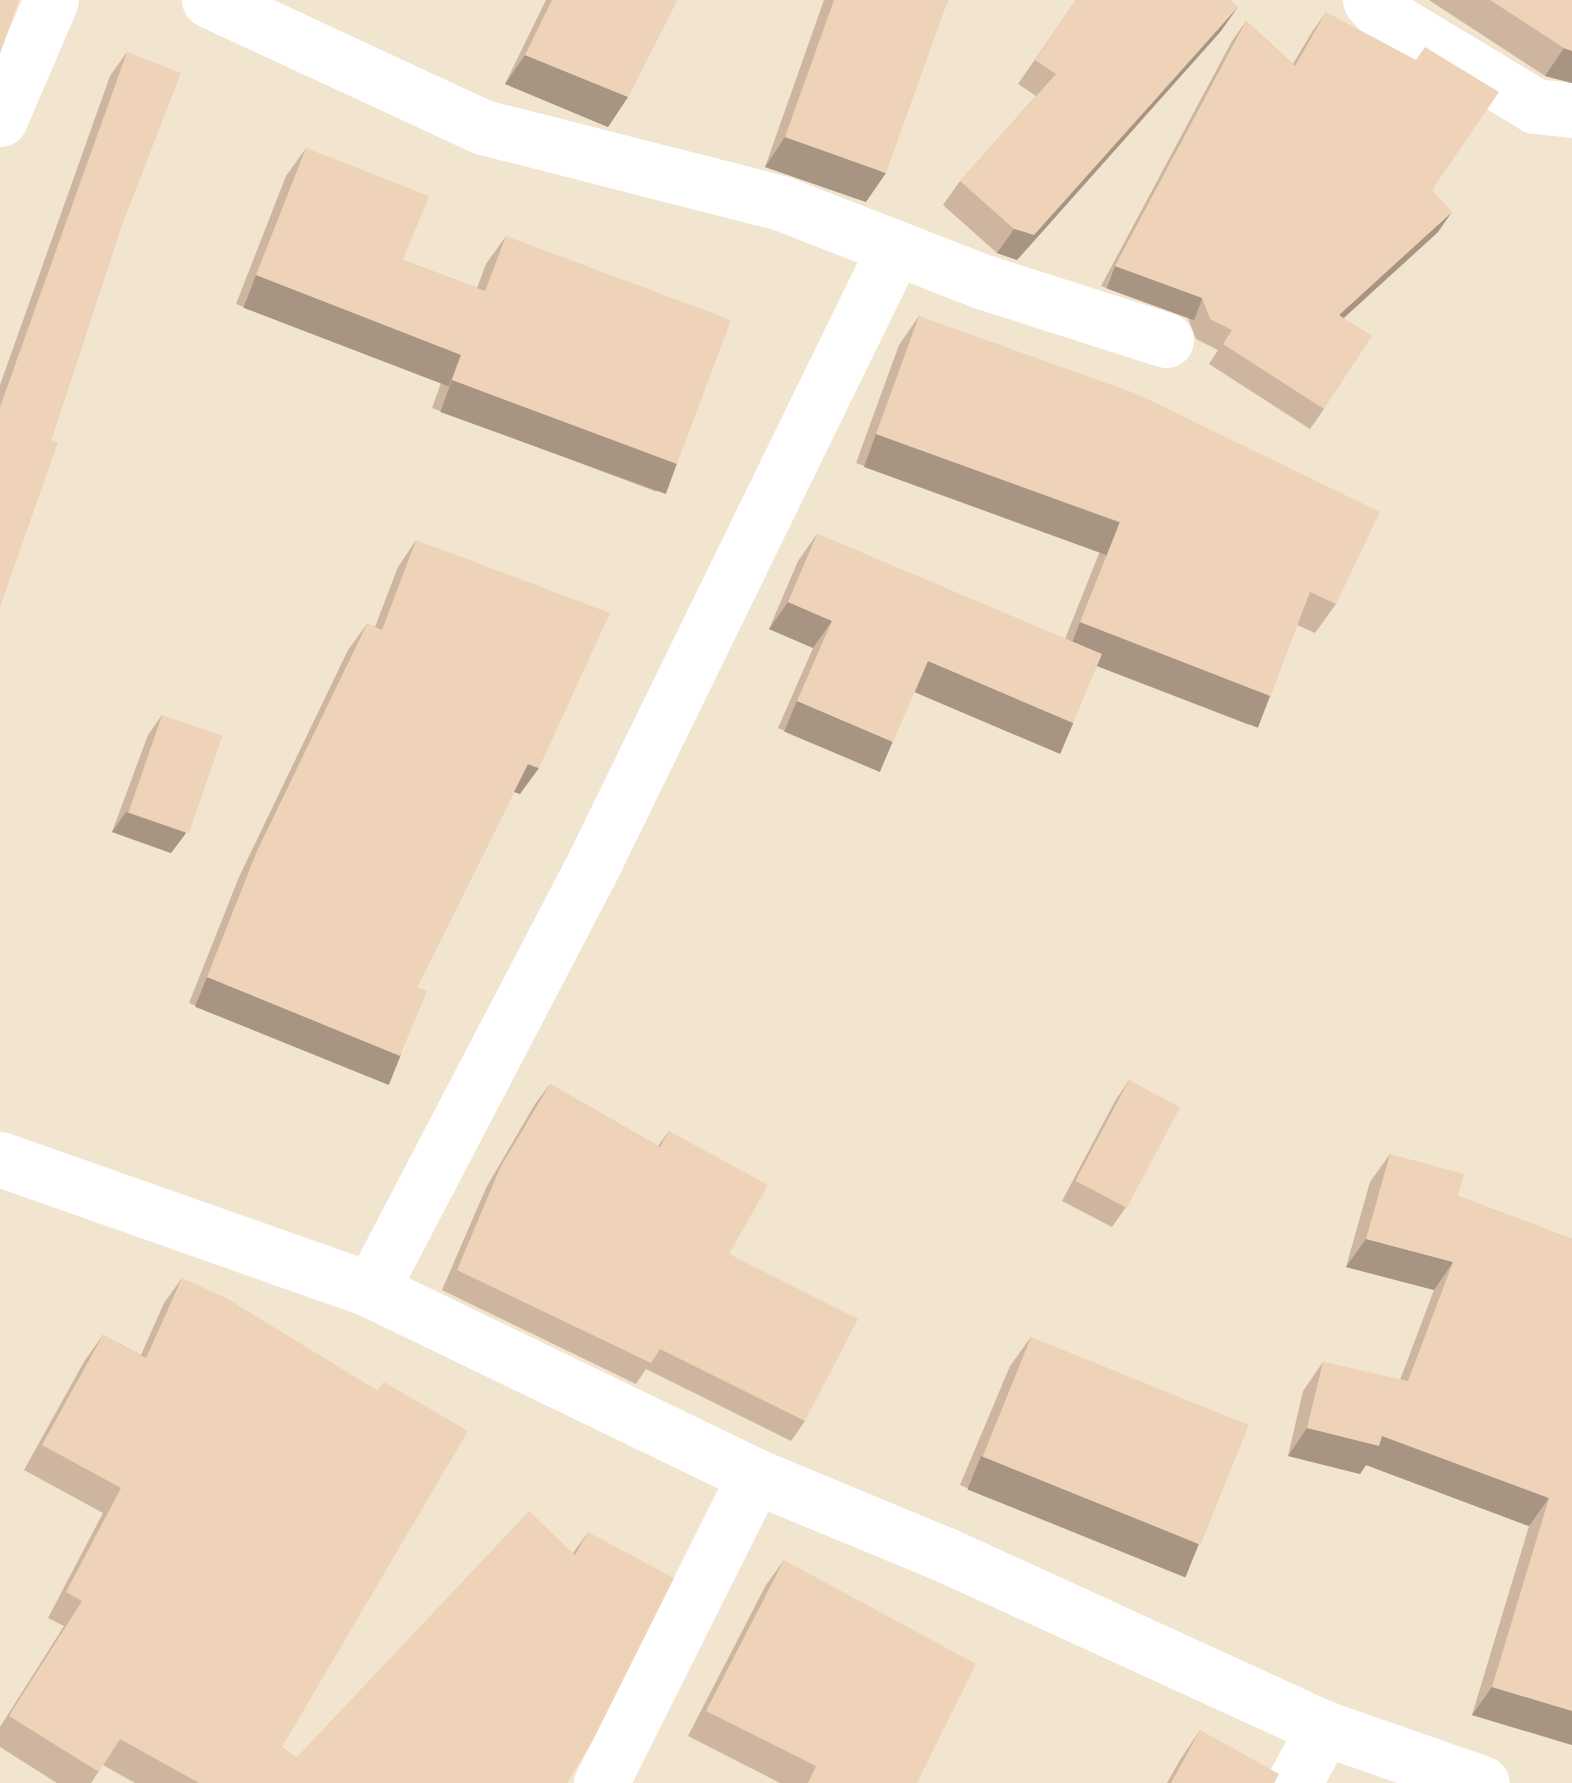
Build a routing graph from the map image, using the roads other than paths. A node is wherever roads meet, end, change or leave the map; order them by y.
1 (51, 0) edge
2 (209, 0) edge
3 (1370, 0) edge
4 (1572, 110) edge
5 (0, 118) edge
6 (896, 248) junction
7 (1166, 340) dead end
8 (0, 1159) edge
9 (372, 1290) junction
10 (755, 1476) junction
11 (1324, 1728) junction
12 (602, 1783) edge
13 (1294, 1783) edge
14 (1482, 1783) edge

1 - 5 street
2 - 6 street
3 - 4 street
6 - 7 street
6 - 9 street
8 - 9 street
9 - 10 street
10 - 11 street
10 - 12 street
11 - 13 street
11 - 14 street

